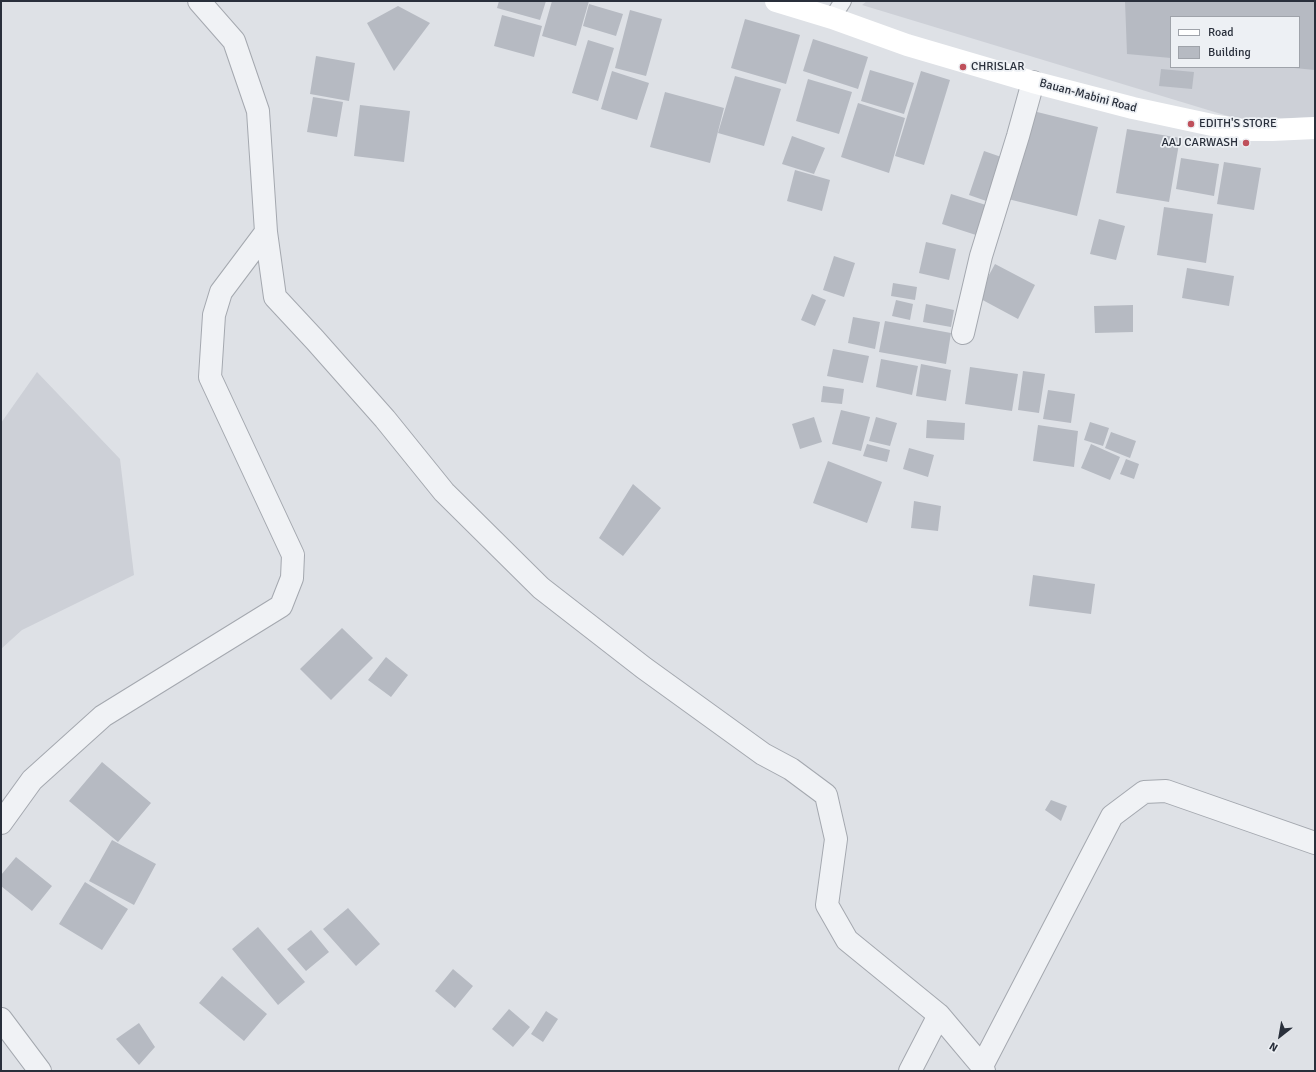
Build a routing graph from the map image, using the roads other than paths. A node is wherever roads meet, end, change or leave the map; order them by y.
1 (199, 1) edge
2 (776, 1) edge
3 (838, 9) edge
4 (1033, 82) junction
5 (1315, 128) edge
6 (266, 232) junction
7 (963, 333) dead end
8 (1, 823) edge
9 (1315, 844) edge
10 (939, 1015) junction
11 (1, 1019) edge
12 (983, 1068) edge
13 (40, 1071) edge
14 (910, 1071) edge

1 - 6 street
2 - 3 main road, Bauan-Mabini Road
3 - 4 main road, Bauan-Mabini Road
4 - 5 main road, Bauan-Mabini Road
4 - 7 street
6 - 8 street
6 - 10 street
9 - 12 street
10 - 12 street
10 - 14 street
11 - 13 street

